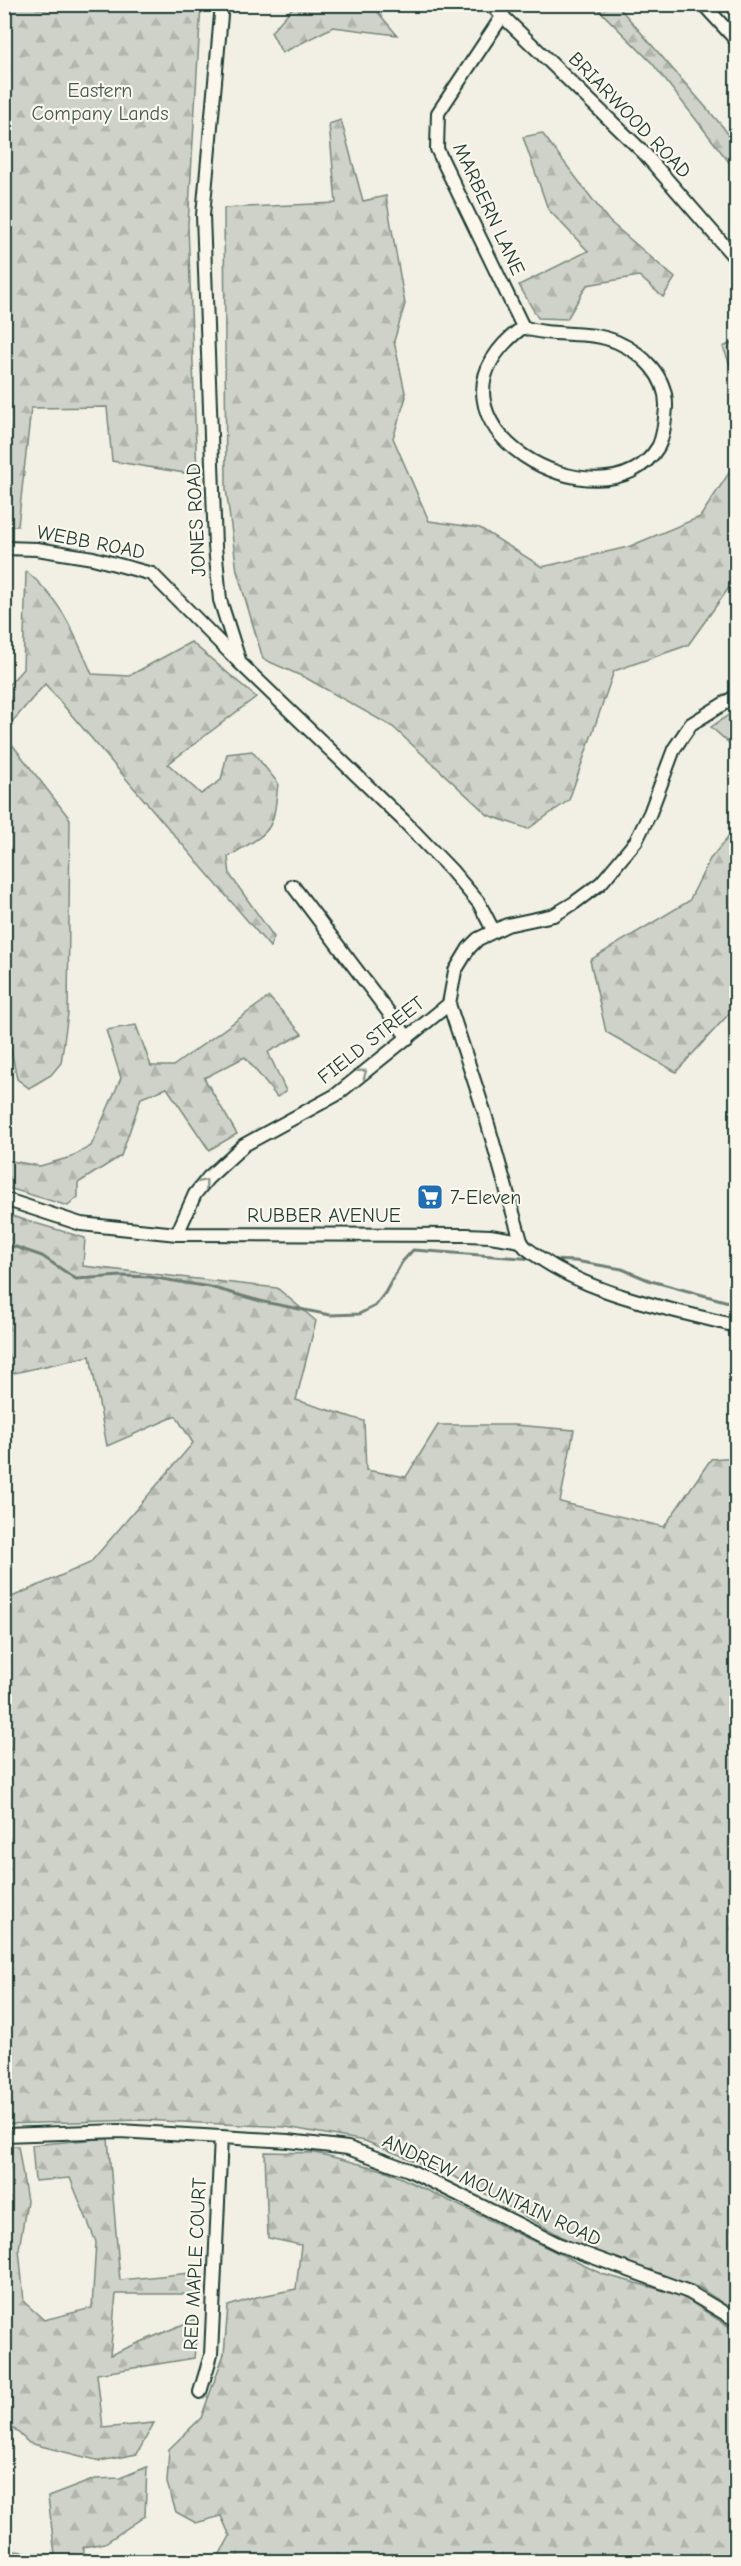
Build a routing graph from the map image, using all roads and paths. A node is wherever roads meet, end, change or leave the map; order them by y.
1 (222, 4) edge
2 (490, 4) edge
3 (702, 4) edge
4 (503, 15) junction
5 (736, 40) edge
6 (736, 259) edge
7 (523, 327) junction
8 (4, 548) edge
9 (240, 663) junction
10 (736, 696) edge
11 (293, 886) dead end
12 (493, 930) junction
13 (449, 1004) junction
14 (408, 1038) junction
15 (4, 1199) edge
16 (177, 1234) junction
17 (523, 1244) junction
18 (736, 1326) edge
19 (4, 2135) edge
20 (221, 2137) junction
21 (736, 2320) edge
22 (200, 2392) dead end

1 - 9 street, JONES ROAD
2 - 4 street, BRIARWOOD ROAD
3 - 5 street
4 - 6 street, BRIARWOOD ROAD
4 - 7 street, MARBERN LANE
7 - 7 street
8 - 9 street, WEBB ROAD
9 - 12 street, JONES ROAD
10 - 12 street, FIELD STREET
11 - 14 street
12 - 13 street, FIELD STREET
13 - 14 street, FIELD STREET
13 - 17 street
16 -> 14 street, FIELD STREET
15 - 16 street, RUBBER AVENUE
16 - 17 street, RUBBER AVENUE
17 - 18 street, RUBBER AVENUE
19 - 20 street, ANDREW MOUNTAIN ROAD
20 - 21 street, ANDREW MOUNTAIN ROAD
20 - 22 street, RED MAPLE COURT

